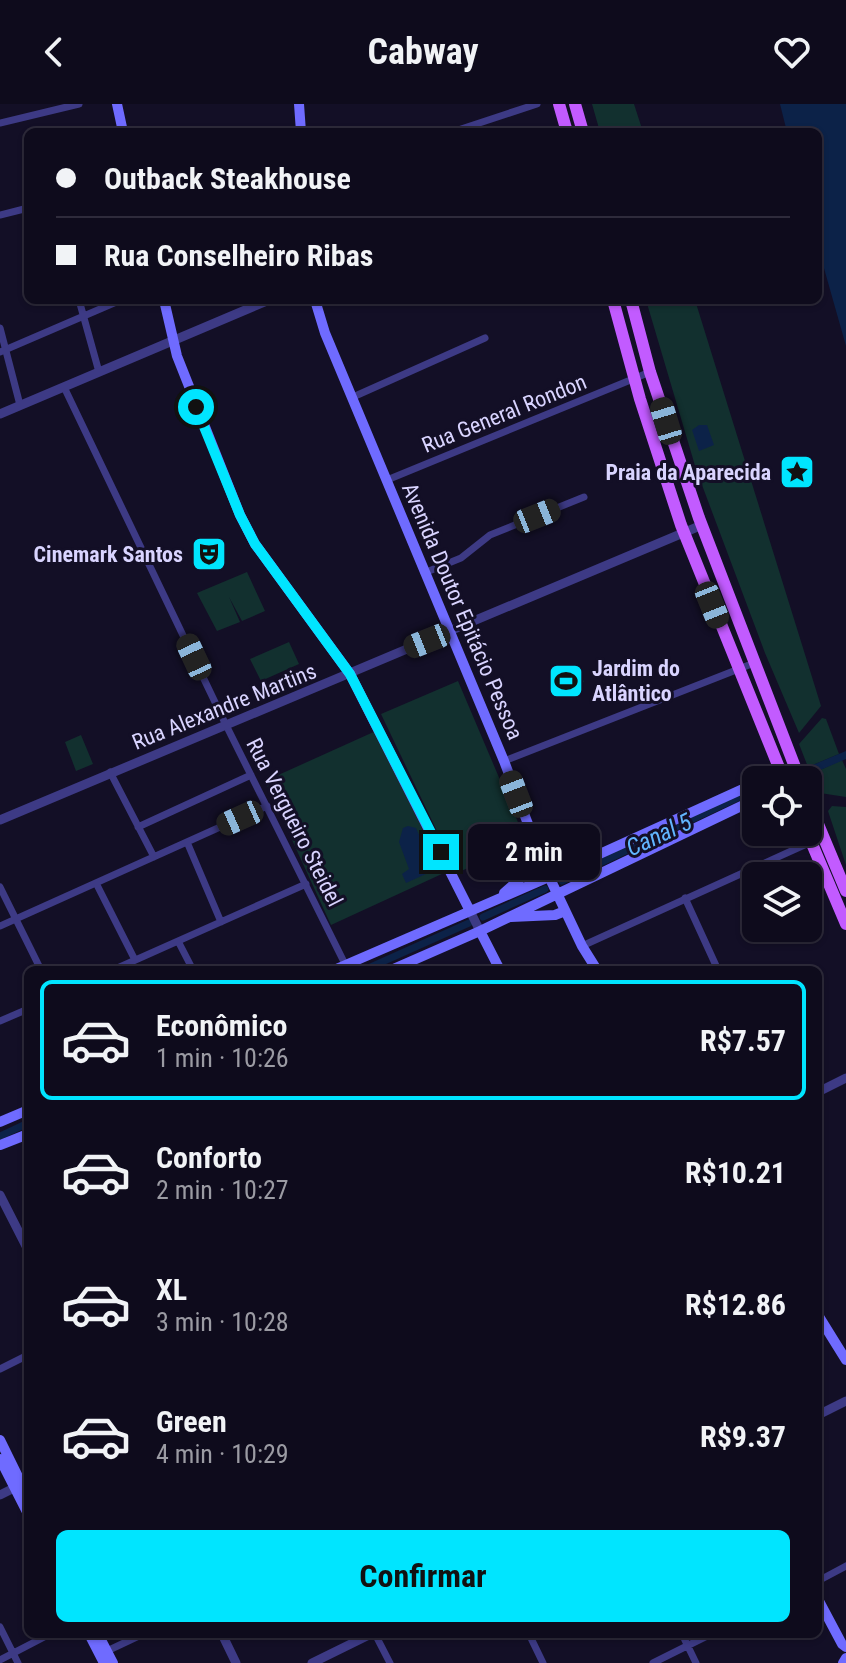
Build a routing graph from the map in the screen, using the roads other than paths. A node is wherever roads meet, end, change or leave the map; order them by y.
1 (79, 104) edge
2 (117, 104) edge
3 (299, 104) edge
4 (537, 104) edge
5 (559, 104) edge
6 (575, 104) edge
7 (0, 123) edge
8 (122, 128) edge
9 (301, 128) edge
10 (464, 128) edge
11 (566, 128) edge
12 (582, 128) edge
13 (24, 209) edge
14 (0, 215) edge
15 (80, 304) edge
16 (112, 304) edge
17 (165, 304) edge
18 (259, 304) edge
19 (316, 304) edge
20 (614, 304) edge
21 (632, 304) edge
22 (83, 317) junction
23 (0, 328) edge
24 (485, 338) dead end
25 (173, 340) junction
26 (3, 351) edge
27 (99, 372) junction
28 (650, 372) junction
29 (634, 378) junction
30 (64, 387) junction
31 (353, 397) junction
32 (20, 405) junction
33 (0, 414) edge
34 (387, 480) junction
35 (584, 497) dead end
36 (702, 525) junction
37 (684, 532) junction
38 (424, 573) junction
39 (449, 632) junction
40 (754, 663) junction
41 (737, 669) junction
42 (350, 674) junction
43 (225, 723) junction
44 (504, 761) junction
45 (779, 766) edge
46 (794, 766) edge
47 (110, 772) junction
48 (251, 775) junction
49 (742, 790) edge
50 (742, 805) edge
51 (267, 806) junction
52 (0, 820) edge
53 (138, 827) junction
54 (822, 834) edge
55 (187, 842) junction
56 (791, 846) edge
57 (813, 846) edge
58 (154, 857) junction
59 (544, 866) junction
60 (96, 883) junction
61 (306, 884) junction
62 (553, 886) junction
63 (0, 887) edge
64 (846, 891) edge
65 (685, 898) junction
66 (496, 900) junction
67 (565, 911) junction
68 (471, 912) junction
69 (505, 918) junction
70 (16, 919) junction
71 (221, 922) junction
72 (846, 924) edge
73 (0, 926) edge
74 (479, 929) junction
75 (178, 941) junction
76 (582, 946) junction
77 (135, 960) junction
78 (39, 966) edge
79 (122, 966) edge
80 (191, 966) edge
81 (347, 966) edge
82 (349, 966) edge
83 (400, 966) edge
84 (498, 966) edge
85 (594, 966) edge
86 (716, 966) edge
87 (24, 1011) edge
88 (0, 1021) edge
89 (846, 1078) edge
90 (822, 1090) edge
91 (24, 1112) edge
92 (0, 1122) edge
93 (24, 1136) edge
94 (0, 1145) edge
95 (0, 1195) edge
96 (24, 1242) edge
97 (822, 1321) edge
98 (24, 1357) edge
99 (846, 1360) edge
100 (0, 1369) edge
101 (846, 1401) edge
102 (822, 1413) edge
103 (0, 1440) edge
104 (0, 1459) edge
105 (21, 1484) edge
106 (0, 1495) edge
107 (846, 1566) edge
108 (822, 1579) edge
109 (822, 1606) edge
110 (0, 1627) edge
111 (42, 1638) edge
112 (91, 1638) edge
113 (100, 1638) edge
114 (135, 1638) edge
115 (224, 1638) edge
116 (365, 1638) edge
117 (375, 1638) edge
118 (531, 1638) edge
119 (684, 1638) edge
120 (703, 1638) edge
121 (688, 1645) junction
122 (846, 1647) edge
123 (107, 1651) junction
124 (13, 1653) junction
125 (0, 1660) edge
126 (18, 1663) edge
127 (104, 1663) edge
128 (113, 1663) edge
129 (236, 1663) edge
130 (312, 1663) edge
131 (390, 1663) edge
132 (543, 1663) edge
133 (653, 1663) edge
134 (696, 1663) edge

1 - 7 street
2 - 8 main road
3 - 9 main road
4 - 10 street
5 - 11 main road
6 - 12 main road
13 - 14 street
15 - 22 street
16 - 22 street
17 - 25 main road
18 - 25 street
19 - 31 main road, Avenida Doutor Epitácio Pessoa
20 - 29 main road
21 - 28 main road
22 - 26 street
22 - 27 street
23 - 26 street
24 - 31 street
25 - 27 street
25 - 42 main road
26 - 32 street
27 - 30 street
28 - 29 street, Rua General Rondon
28 - 36 main road
29 - 34 street, Rua General Rondon
29 - 37 main road
30 - 32 street
30 - 43 street, Rua Vergueiro Steidel
31 - 34 main road, Avenida Doutor Epitácio Pessoa
32 - 33 street
34 - 38 main road, Avenida Doutor Epitácio Pessoa
35 - 38 street
36 - 37 street, Rua Alexandre Martins
36 - 40 main road
37 - 39 street, Rua Alexandre Martins
37 - 41 main road
38 - 39 main road, Avenida Doutor Epitácio Pessoa
39 - 42 street, Rua Alexandre Martins
39 - 44 main road, Avenida Doutor Epitácio Pessoa
40 - 41 street
40 - 46 main road
41 - 44 street
41 - 45 main road
42 - 43 street, Rua Alexandre Martins
42 - 68 main road
43 - 47 street, Rua Alexandre Martins
43 - 48 street, Rua Vergueiro Steidel
44 - 59 main road, Avenida Doutor Epitácio Pessoa
47 - 52 street, Rua Alexandre Martins
47 - 53 street
48 - 51 street, Rua Vergueiro Steidel
48 - 53 street
49 - 62 main road
50 - 62 main road
51 - 55 street
51 - 61 street, Rua Vergueiro Steidel
53 - 58 street
54 - 64 main road
55 - 58 street
55 - 71 street
56 - 65 street
57 - 72 main road
58 - 60 street
59 - 62 main road, Avenida Doutor Epitácio Pessoa
59 - 66 main road
60 - 70 street
60 - 77 street
61 - 71 street
61 - 81 street, Rua Vergueiro Steidel
62 - 66 main road
62 - 67 main road, Avenida Doutor Epitácio Pessoa
62 - 69 main road
63 - 70 street
65 - 76 street
65 - 86 street
66 - 68 main road
67 - 69 main road
67 - 76 main road, Avenida Doutor Epitácio Pessoa
68 - 74 street
68 - 82 main road
69 - 74 main road
70 - 73 street
70 - 78 street
71 - 75 street
74 - 83 main road
74 - 84 main road
75 - 77 street
75 - 80 street
76 - 85 main road, Avenida Doutor Epitácio Pessoa
77 - 79 street
87 - 88 street
89 - 90 street
91 - 92 main road
93 - 94 main road
95 - 96 street
97 - 99 main road
98 - 100 street
101 - 102 street
103 - 105 main road
104 - 105 main road
105 - 106 street
107 - 108 street
109 - 122 main road
110 - 124 street
111 - 124 street
112 - 127 main road
113 - 123 main road
114 - 123 street
115 - 129 street
116 - 130 street
117 - 131 street
118 - 132 street
119 - 121 street
120 - 121 street
121 - 133 street
121 - 134 street
123 - 128 main road
124 - 125 street
124 - 126 street

